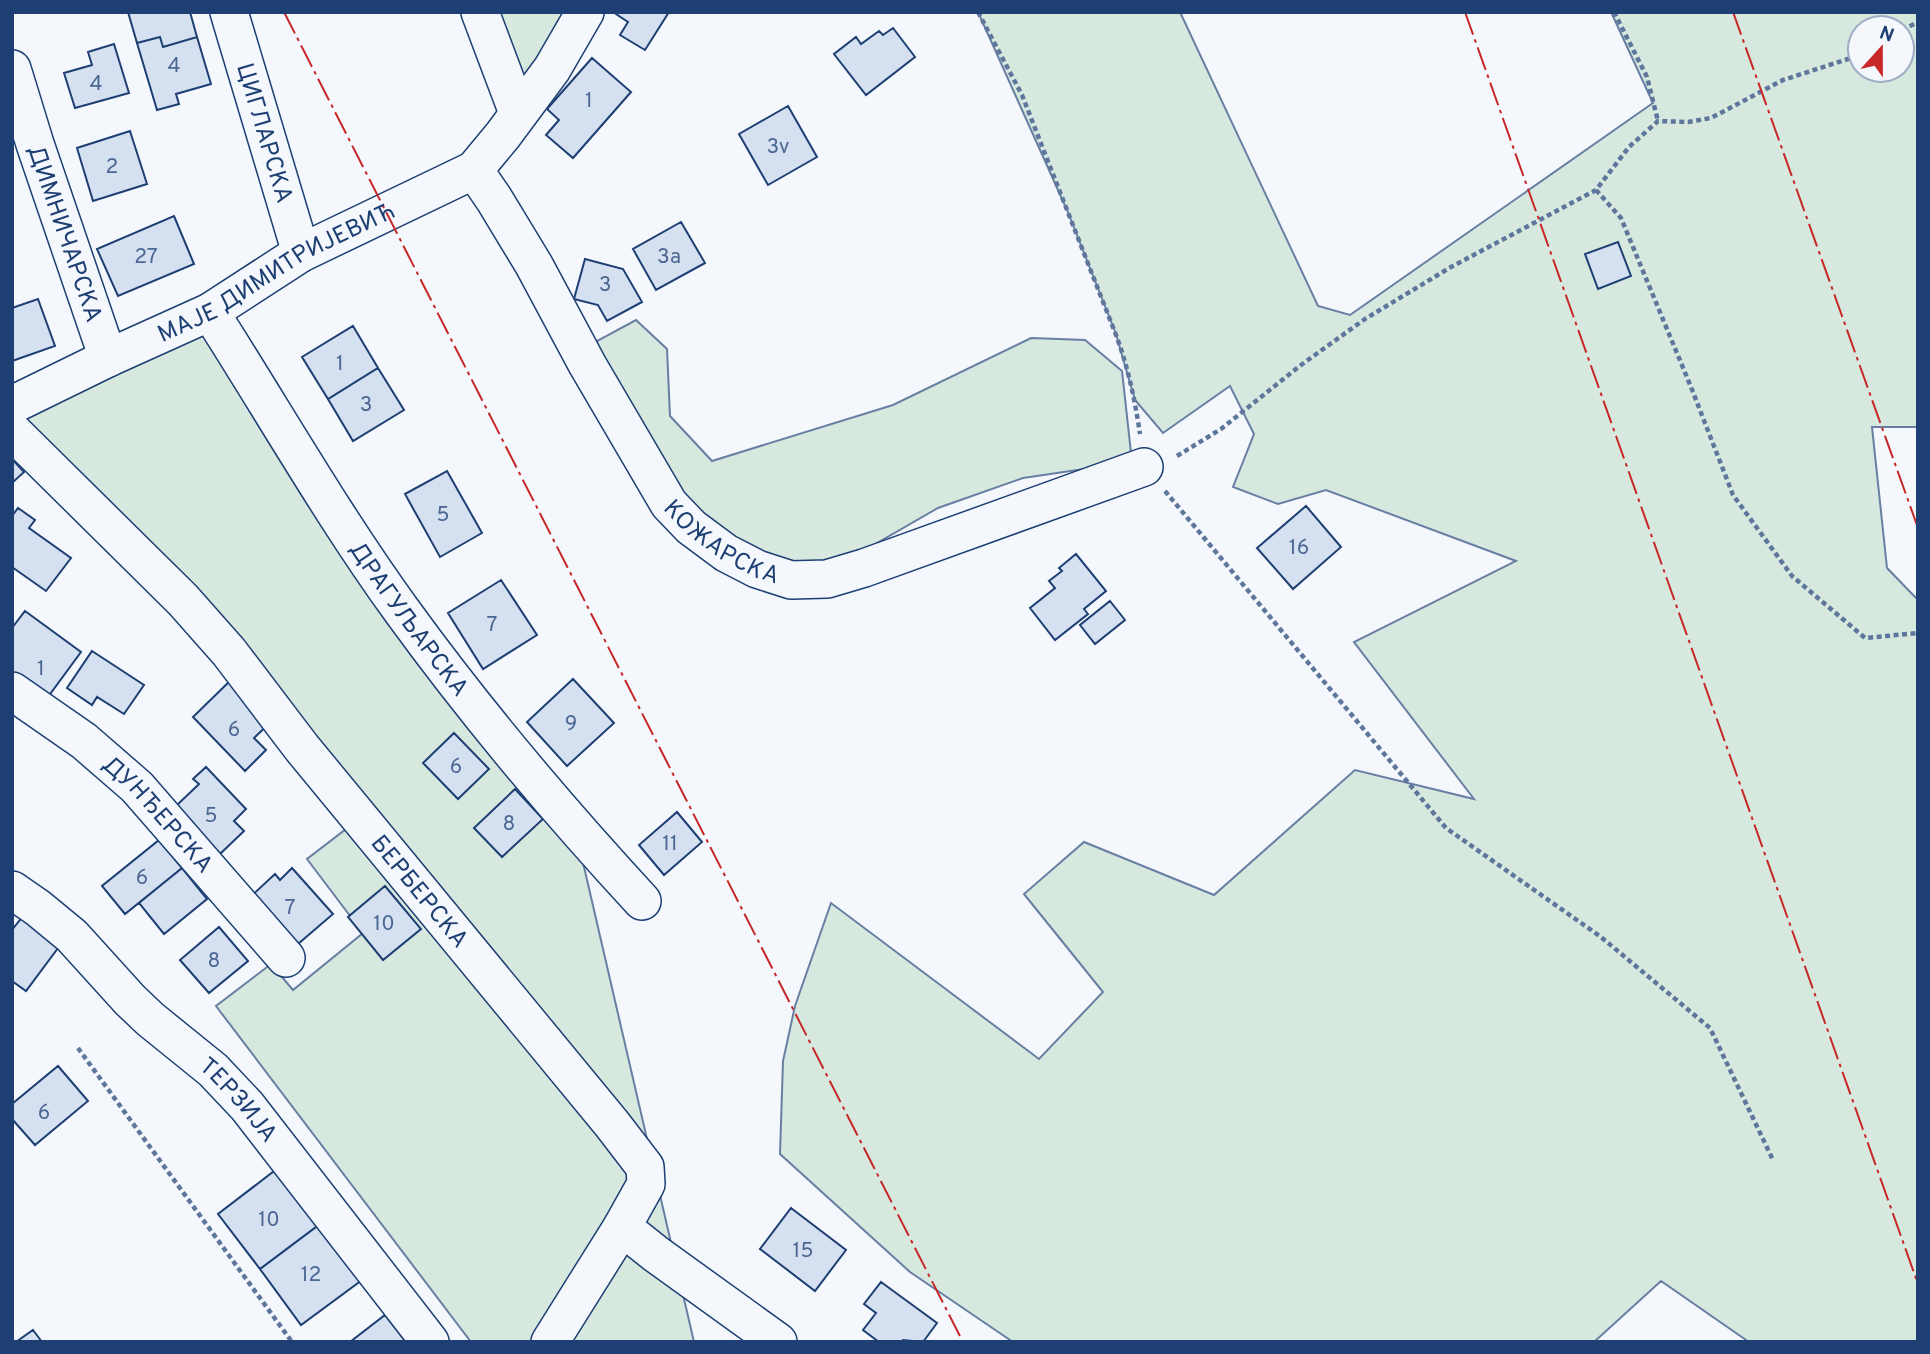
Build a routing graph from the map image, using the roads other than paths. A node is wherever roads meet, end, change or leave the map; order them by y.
1 (229, 12) edge
2 (480, 12) edge
3 (585, 12) edge
4 (12, 69) edge
5 (518, 113) junction
6 (474, 170) junction
7 (301, 253) junction
8 (210, 312) junction
9 (108, 358) junction
10 (12, 405) edge
11 (12, 431) edge
12 (1144, 467) road end
13 (12, 691) edge
14 (12, 890) edge
15 (642, 901) dead end
16 (286, 958) dead end
17 (622, 1227) junction
18 (430, 1342) edge
19 (550, 1342) edge
20 (778, 1342) edge

1 - 7 street, ЦИГЛАРСКА
2 - 5 street
3 - 5 street, МАЈЕ ДИМИТРИЈЕВИЋ
4 - 9 street, ДИМНИЧАРСКА
5 - 6 street, МАЈЕ ДИМИТРИЈЕВИЋ
6 - 7 street, МАЈЕ ДИМИТРИЈЕВИЋ
6 - 12 street, КОЖАРСКА
7 - 8 street, МАЈЕ ДИМИТРИЈЕВИЋ
8 - 9 street, МАЈЕ ДИМИТРИЈЕВИЋ
8 - 15 street, ДРАГУЉАРСКА
9 - 10 street, МАЈЕ ДИМИТРИЈЕВИЋ
11 - 17 street, БЕРБЕРСКА
13 - 16 street, ДУНЂЕРСКА
14 - 18 street, ТЕРЗИЈА
17 - 19 street, БЕРБЕРСКА
17 - 20 street

